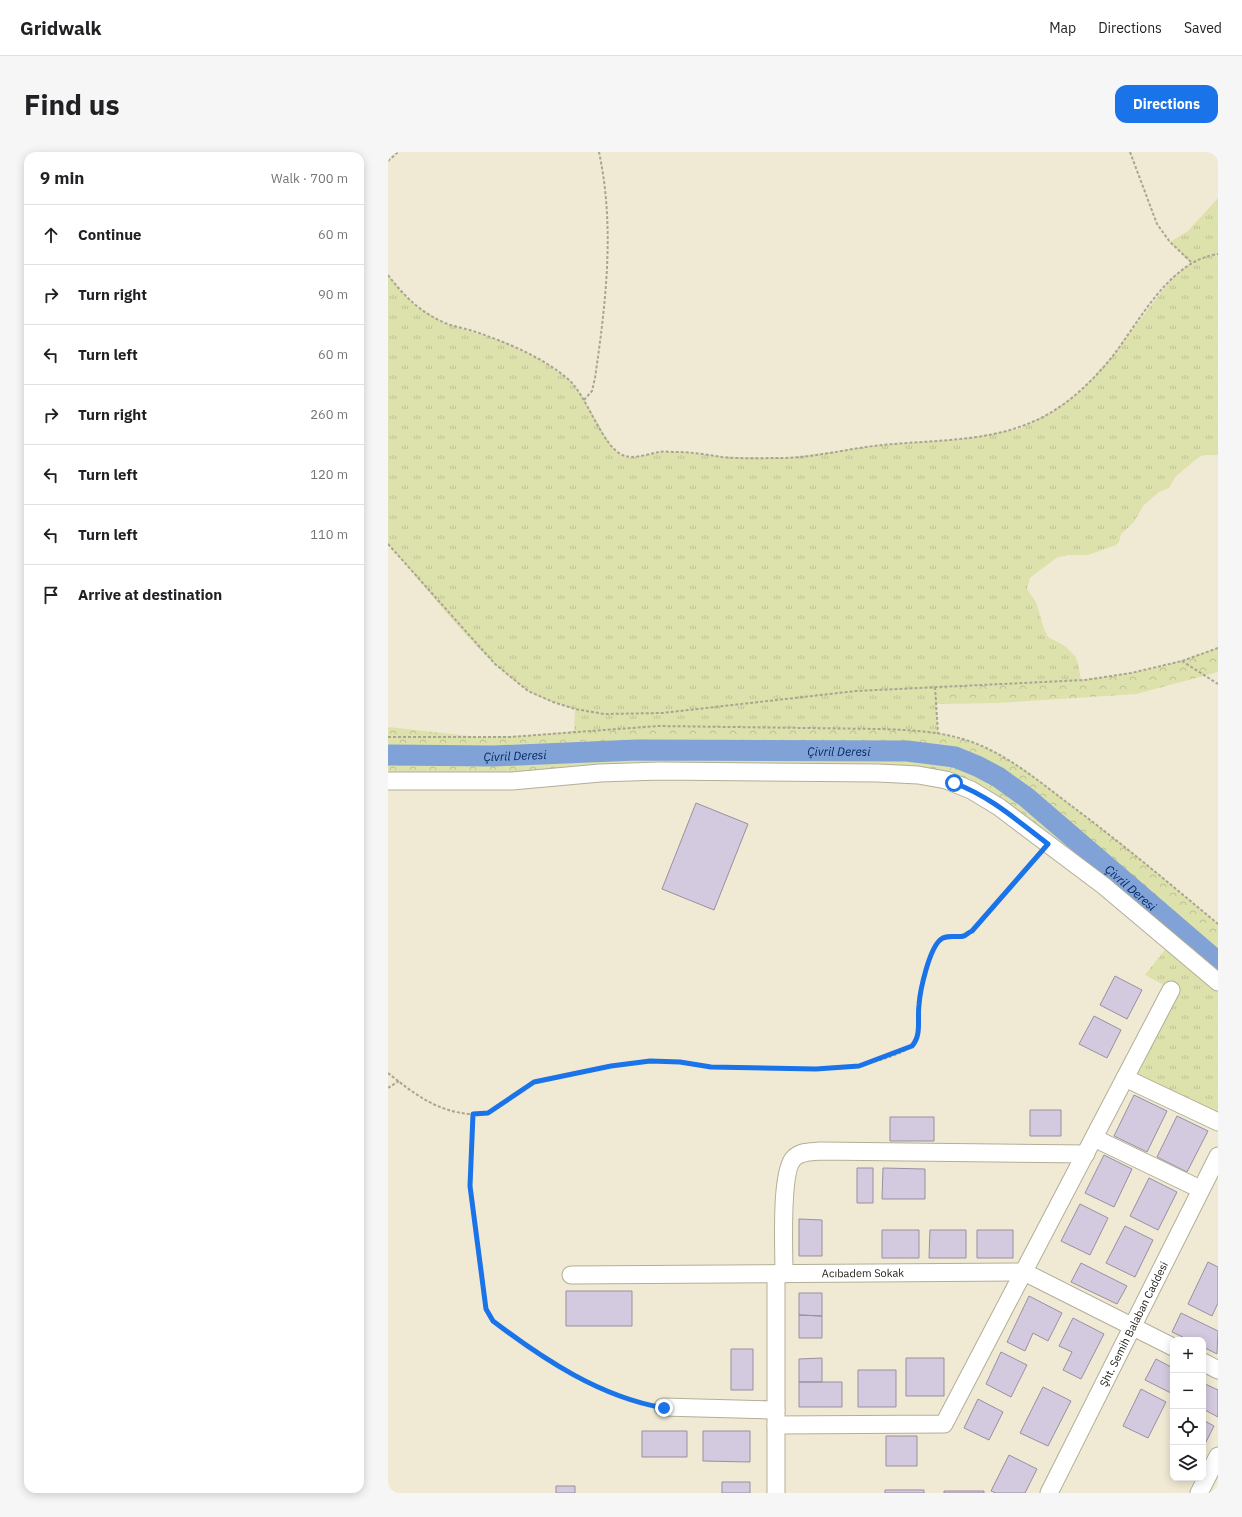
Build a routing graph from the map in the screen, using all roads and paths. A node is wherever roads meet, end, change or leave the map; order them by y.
1 (398, 152) edge
2 (599, 152) edge
3 (1130, 152) edge
4 (388, 161) edge
5 (1218, 254) edge
6 (1192, 262) junction
7 (388, 275) edge
8 (584, 400) junction
9 (388, 544) edge
10 (1218, 648) edge
11 (1182, 661) junction
12 (1218, 684) edge
13 (935, 687) junction
14 (938, 733) dead end
15 (388, 781) edge
16 (1048, 844) junction
17 (1218, 982) edge
18 (1171, 990) dead end
19 (388, 1073) edge
20 (1125, 1078) junction
21 (398, 1081) junction
22 (388, 1088) edge
23 (473, 1114) junction
24 (1218, 1122) edge
25 (1094, 1138) junction
26 (1086, 1154) junction
27 (1218, 1156) edge
28 (1218, 1178) edge
29 (1200, 1189) junction
30 (1024, 1272) junction
31 (780, 1274) junction
32 (571, 1275) dead end
33 (1136, 1329) junction
34 (1170, 1346) edge
35 (1206, 1364) edge
36 (1218, 1370) edge
37 (664, 1408) joint
38 (776, 1417) junction
39 (1218, 1456) edge
40 (776, 1493) edge
41 (1049, 1493) edge
42 (1060, 1493) edge
43 (1199, 1493) edge

1 - 4 path
2 - 8 path
3 - 6 path
5 - 6 path
6 - 8 path
7 - 8 path
9 - 13 path
10 - 11 path
11 - 12 path
11 - 13 path
13 - 14 path
15 - 16 street
16 - 17 street
16 - 23 path
18 - 20 street
19 - 21 path
20 - 24 street
20 - 25 street
21 - 22 path
21 - 23 path
23 - 37 path
25 - 26 street
25 - 29 street
26 - 30 street
26 - 31 street
27 - 29 street, Şht. Semih Balaban Caddesi
28 - 33 street, Şht. Semih Balaban Caddesi
29 - 33 street, Şht. Semih Balaban Caddesi
30 - 31 street, Acıbadem Sokak
30 - 33 street, Acıbadem Sokak
30 - 38 street
31 - 32 street, Acıbadem Sokak
31 - 38 street
33 - 34 street, Acıbadem Sokak
33 - 41 street, Şht. Semih Balaban Caddesi
33 - 42 street, Şht. Semih Balaban Caddesi
35 - 36 street
37 - 38 street
38 - 40 street
39 - 43 street

